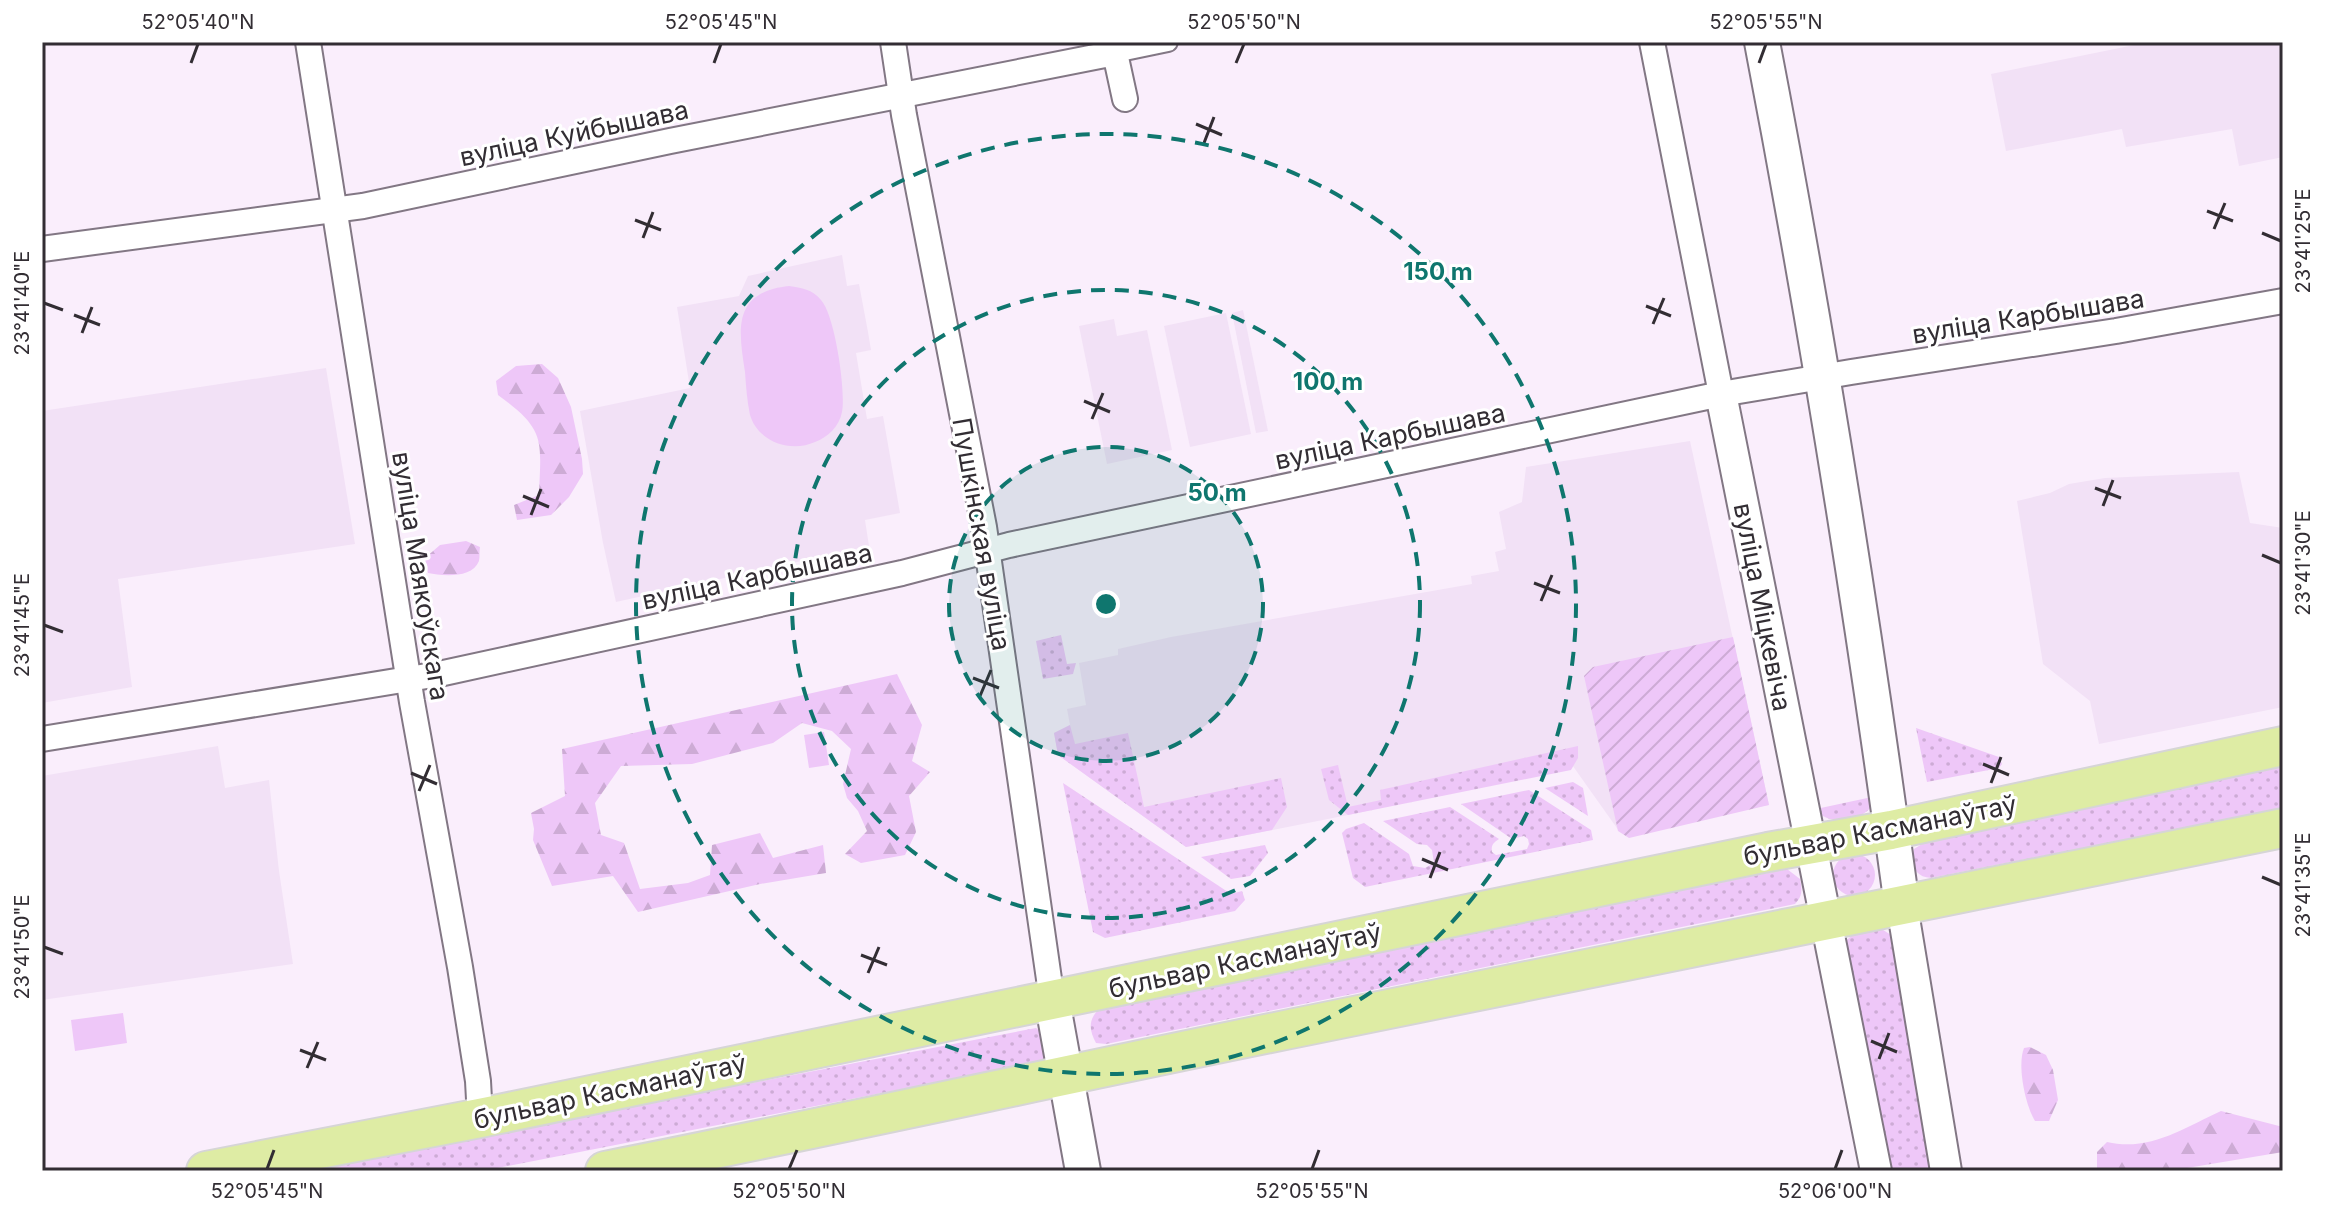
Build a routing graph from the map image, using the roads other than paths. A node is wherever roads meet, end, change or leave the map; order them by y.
1 (308, 42) edge
2 (893, 42) edge
3 (1168, 42) edge
4 (1652, 42) edge
5 (1762, 42) edge
6 (1115, 53) junction
7 (901, 95) junction
8 (1125, 99) dead end
9 (334, 211) junction
10 (42, 249) edge
11 (2283, 301) edge
12 (1821, 377) junction
13 (1721, 394) junction
14 (988, 551) junction
15 (408, 679) junction
16 (42, 739) edge
17 (2283, 746) edge
18 (2283, 828) edge
19 (1891, 830) junction
20 (1811, 844) junction
21 (1902, 906) junction
22 (1827, 921) junction
23 (1052, 1000) junction
24 (1065, 1075) junction
25 (480, 1118) junction
26 (206, 1171) edge
27 (605, 1171) edge
28 (1083, 1171) edge
29 (1876, 1171) edge
30 (1946, 1171) edge

1 - 9 street, вуліца Маякоўскага
2 - 7 street, Пушкінская вуліца
3 - 6 street, вуліца Куйбышава
4 - 13 street, вуліца Міцкевіча
5 - 12 main road
6 - 7 street, вуліца Куйбышава
6 - 8 street
7 - 9 street, вуліца Куйбышава
7 - 14 street, Пушкінская вуліца
9 - 10 street, вуліца Куйбышава
9 - 15 street, вуліца Маякоўскага
11 - 12 street, вуліца Карбышава
12 - 13 street, вуліца Карбышава
12 - 19 main road
13 - 14 street, вуліца Карбышава
13 - 20 street, вуліца Міцкевіча
14 - 15 street, вуліца Карбышава
14 - 23 street, Пушкінская вуліца
15 - 16 street, вуліца Карбышава
15 - 25 street, вуліца Маякоўскага
17 - 19 main road, бульвар Касманаўтаў
18 - 21 main road
19 - 20 main road, бульвар Касманаўтаў
19 - 21 main road
20 - 22 street, вуліца Міцкевіча
20 - 23 main road, бульвар Касманаўтаў
21 - 22 main road
21 - 30 street
22 - 24 main road
22 - 29 street, вуліца Міцкевіча
23 - 24 main road, Пушкінская вуліца
23 - 25 main road, бульвар Касманаўтаў
24 - 27 main road
24 - 28 main road, Пушкінская вуліца
25 - 26 main road, бульвар Касманаўтаў

